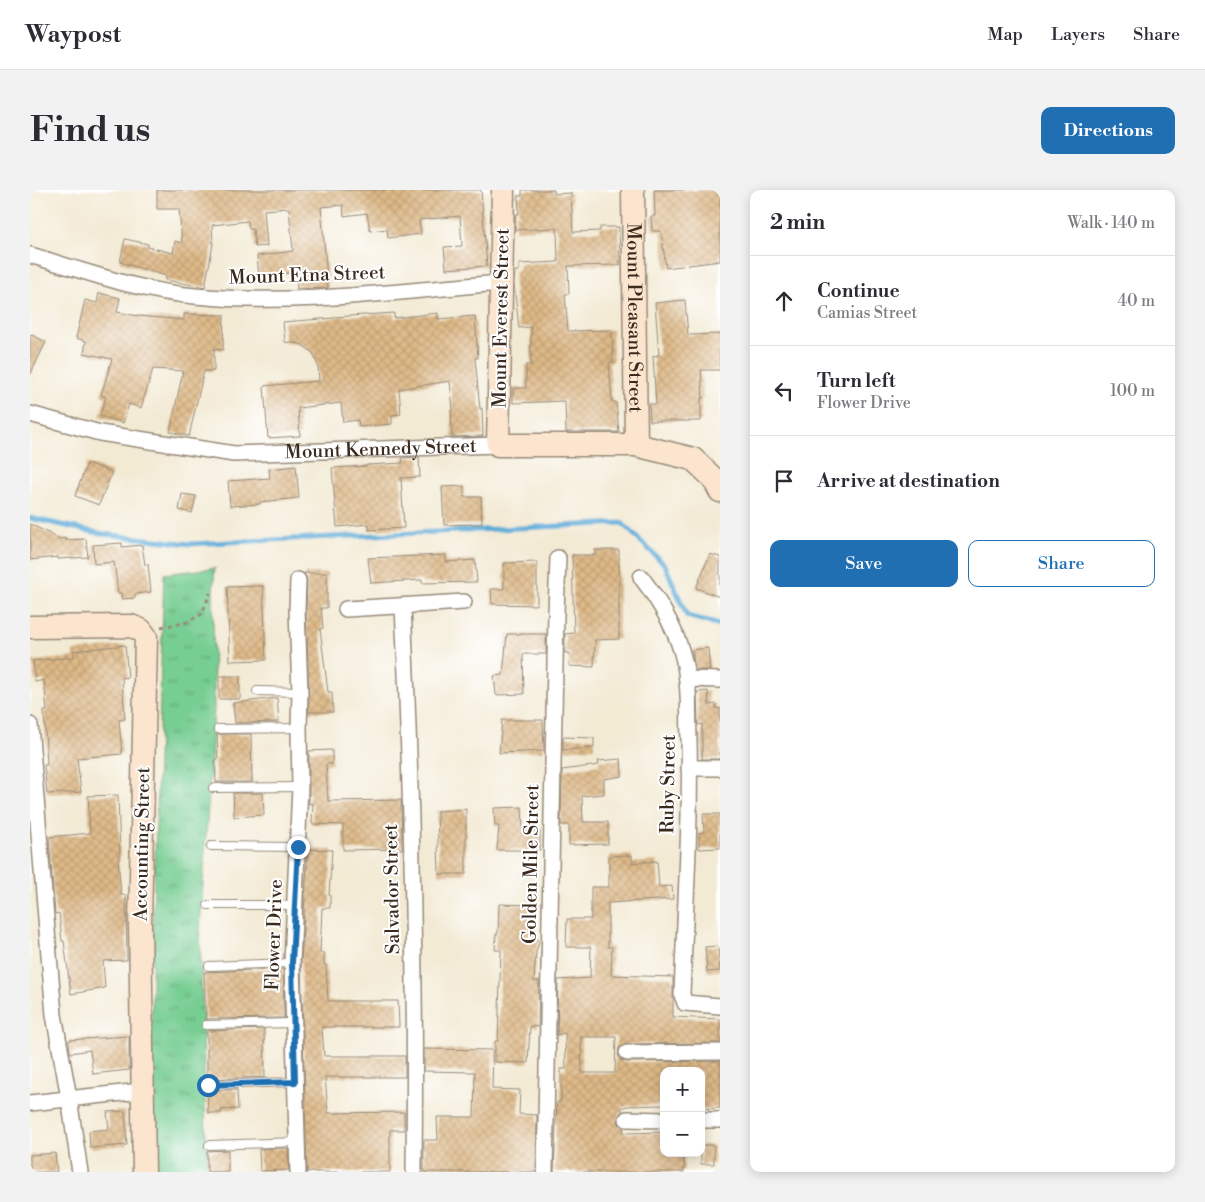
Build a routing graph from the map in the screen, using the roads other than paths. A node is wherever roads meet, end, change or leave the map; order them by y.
1 (503, 190) edge
2 (633, 190) edge
3 (30, 254) edge
4 (501, 283) junction
5 (30, 414) edge
6 (498, 445) junction
7 (636, 445) junction
8 (720, 491) edge
9 (558, 558) dead end
10 (642, 577) dead end
11 (298, 580) dead end
12 (464, 602) dead end
13 (403, 606) junction
14 (346, 609) dead end
15 (30, 627) edge
16 (687, 679) junction
17 (720, 680) edge
18 (257, 691) dead end
19 (300, 692) junction
20 (30, 725) edge
21 (299, 728) junction
22 (218, 729) dead end
23 (689, 768) junction
24 (720, 768) edge
25 (300, 787) junction
26 (213, 788) dead end
27 (211, 846) dead end
28 (298, 847) junction
29 (208, 905) dead end
30 (294, 905) junction
31 (292, 963) junction
32 (209, 966) dead end
33 (720, 1006) edge
34 (292, 1023) junction
35 (206, 1024) dead end
36 (720, 1052) edge
37 (627, 1053) dead end
38 (295, 1082) junction
39 (208, 1085) dead end
40 (141, 1091) junction
41 (69, 1098) junction
42 (30, 1103) edge
43 (627, 1119) dead end
44 (660, 1120) edge
45 (705, 1120) edge
46 (720, 1120) edge
47 (297, 1142) junction
48 (209, 1146) dead end
49 (80, 1172) edge
50 (144, 1172) edge
51 (298, 1172) edge
52 (414, 1172) edge
53 (545, 1172) edge

1 - 4 street, Mount Everest Street
2 - 7 street, Mount Pleasant Street
3 - 4 street, Mount Etna Street
4 - 6 street, Mount Everest Street
5 - 6 street, Mount Kennedy Street
6 - 7 street, Mount Kennedy Street
7 - 8 street, Mount Kennedy Street
9 - 53 street, Golden Mile Street
10 - 16 street, Ruby Street
11 - 19 street, Flower Drive
12 - 13 street
13 - 14 street
13 - 52 street, Salvador Street
15 - 40 street, Accounting Street
16 - 17 street
16 - 23 street, Ruby Street
18 - 19 lane
19 - 21 street, Flower Drive
20 - 41 street
21 - 22 lane
21 - 25 street, Flower Drive
23 - 24 street
23 - 33 street, Ruby Street
25 - 26 lane
25 - 28 street, Flower Drive
27 - 28 lane
28 - 30 street, Flower Drive
29 - 30 lane
30 - 31 street, Flower Drive
31 - 32 lane
31 - 34 street, Flower Drive
34 - 35 lane
34 - 38 street, Flower Drive
36 - 37 street
38 - 39 lane
38 - 47 street, Flower Drive
40 - 41 street
40 - 50 street, Accounting Street
41 - 42 street
41 - 49 street
43 - 44 street
45 - 46 street
47 - 48 lane
47 - 51 street, Flower Drive

